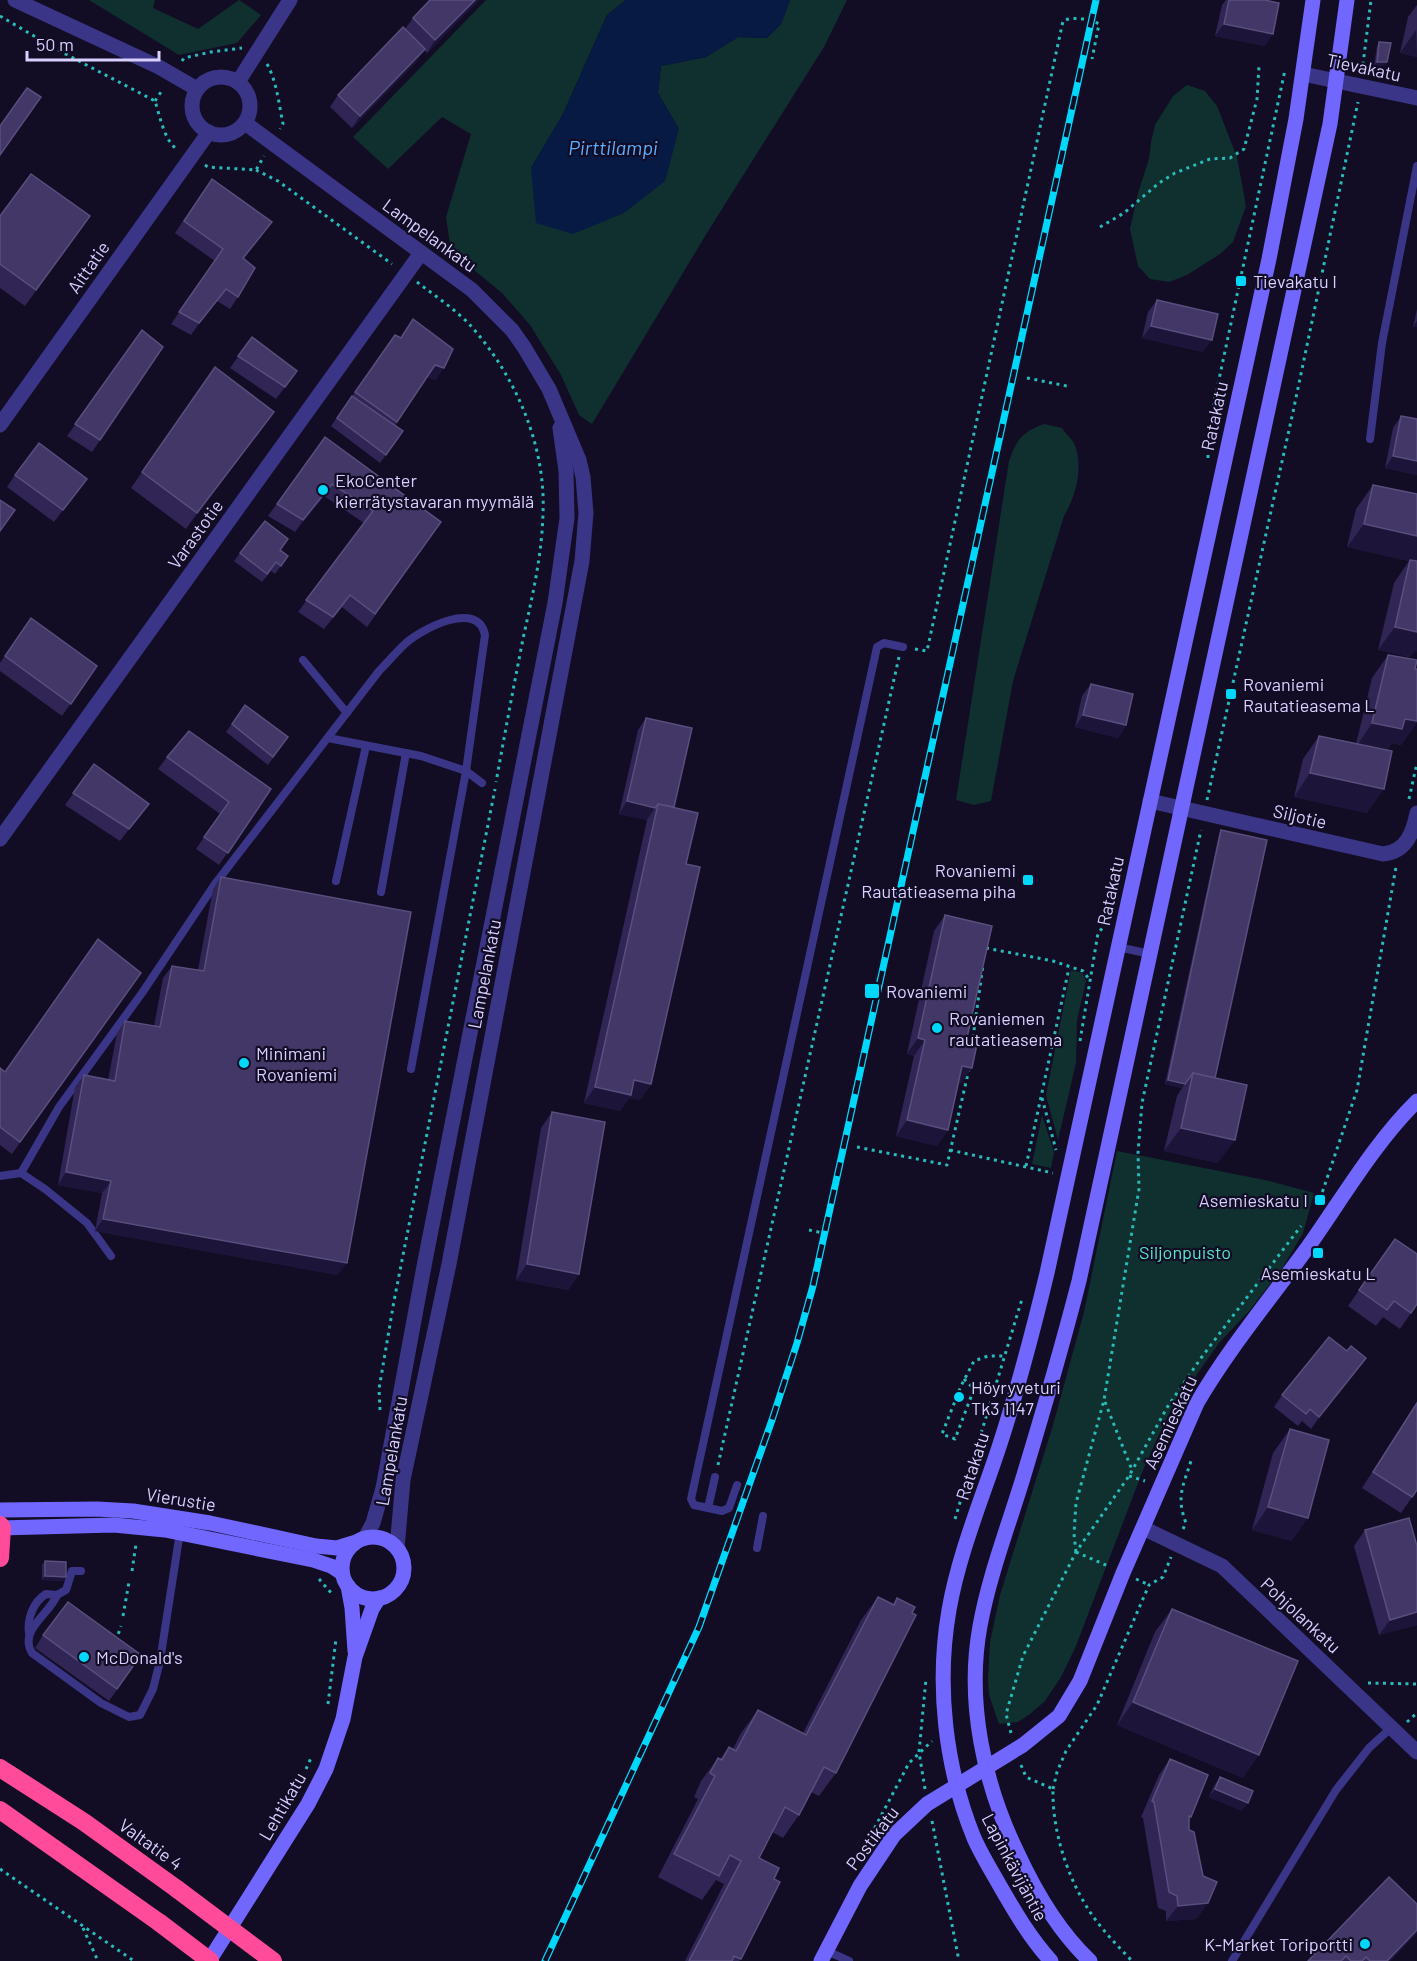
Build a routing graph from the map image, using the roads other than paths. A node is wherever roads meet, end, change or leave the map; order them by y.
1 (15, 0) edge
2 (290, 0) edge
3 (1313, 0) edge
4 (1347, 0) edge
5 (1303, 74) junction
6 (1337, 81) junction
7 (238, 82) junction
8 (197, 89) junction
9 (1417, 98) edge
10 (245, 123) junction
11 (209, 132) junction
12 (1417, 166) edge
13 (421, 253) junction
14 (557, 410) junction
15 (0, 425) edge
16 (1370, 439) dead end
17 (903, 647) road end
18 (303, 660) dead end
19 (347, 713) junction
20 (328, 738) junction
21 (366, 746) junction
22 (406, 753) junction
23 (466, 771) junction
24 (482, 783) dead end
25 (1150, 801) junction
26 (1181, 809) junction
27 (1417, 813) edge
28 (0, 838) edge
29 (336, 882) dead end
30 (381, 892) dead end
31 (1118, 947) junction
32 (1150, 954) junction
33 (411, 1069) dead end
34 (1417, 1101) edge
35 (21, 1173) junction
36 (0, 1176) edge
37 (111, 1256) dead end
38 (715, 1477) road end
39 (737, 1485) dead end
40 (708, 1508) junction
41 (763, 1516) dead end
42 (1, 1523) edge
43 (1143, 1528) junction
44 (180, 1532) junction
45 (359, 1541) junction
46 (397, 1548) junction
47 (757, 1548) dead end
48 (0, 1558) edge
49 (81, 1571) dead end
50 (345, 1580) junction
51 (57, 1595) junction
52 (379, 1598) junction
53 (29, 1634) junction
54 (355, 1657) junction
55 (1399, 1725) junction
56 (1417, 1752) edge
57 (0, 1759) edge
58 (986, 1767) junction
59 (7, 1772) edge
60 (957, 1785) junction
61 (0, 1810) edge
62 (824, 1956) edge
63 (210, 1961) edge
64 (273, 1961) edge
65 (849, 1961) edge
66 (1051, 1961) edge
67 (1090, 1961) edge
68 (1232, 1961) edge

1 - 8 street
2 - 7 street
3 - 5 main road, Ratakatu
4 - 6 main road
5 - 6 street, Tievakatu
5 - 25 main road, Ratakatu
6 - 9 street, Tievakatu
6 - 26 main road
7 - 8 street
7 - 10 street
8 - 11 street
10 - 11 street
10 - 13 street, Lampelankatu
11 - 15 street, Aittatie
12 - 16 lane
13 - 14 street, Lampelankatu
13 - 28 street, Varastotie
14 - 45 street, Lampelankatu
14 - 46 street, Lampelankatu
17 - 40 lane
18 - 19 lane
19 - 20 lane
19 - 23 lane
20 - 21 lane
20 - 35 lane
21 - 22 lane
21 - 29 lane
22 - 23 lane
22 - 30 lane
23 - 24 lane
23 - 33 lane
25 - 26 street, Siljotie
25 - 31 main road, Ratakatu
26 - 27 street, Siljotie
26 - 32 main road
31 - 32 lane
31 - 60 main road, Ratakatu
32 - 58 main road
34 - 43 main road, Asemieskatu
35 - 36 lane
35 - 37 lane
38 - 40 lane
39 - 40 lane
41 - 47 lane
42 - 44 main road, Vierustie
42 - 45 main road, Vierustie
42 - 48 highway
43 - 55 street, Pohjolankatu
43 - 58 main road, Asemieskatu
44 - 50 main road, Vierustie
44 - 53 lane
45 - 46 main road
45 - 50 main road
46 - 52 main road
49 - 51 lane
50 - 52 main road
50 - 54 main road, Lehtikatu
51 - 53 lane
51 - 53 lane
52 - 54 main road, Lehtikatu
54 - 63 main road, Lehtikatu
55 - 56 street, Pohjolankatu
55 - 68 lane
57 - 59 highway, Valtatie 4
58 - 60 main road, Postikatu
58 - 67 main road, Lapinkävijäntie
59 - 64 highway, Valtatie 4, bridge
60 - 62 main road, Postikatu
60 - 66 main road, Lapinkävijäntie
61 - 63 highway, bridge
62 - 65 lane

